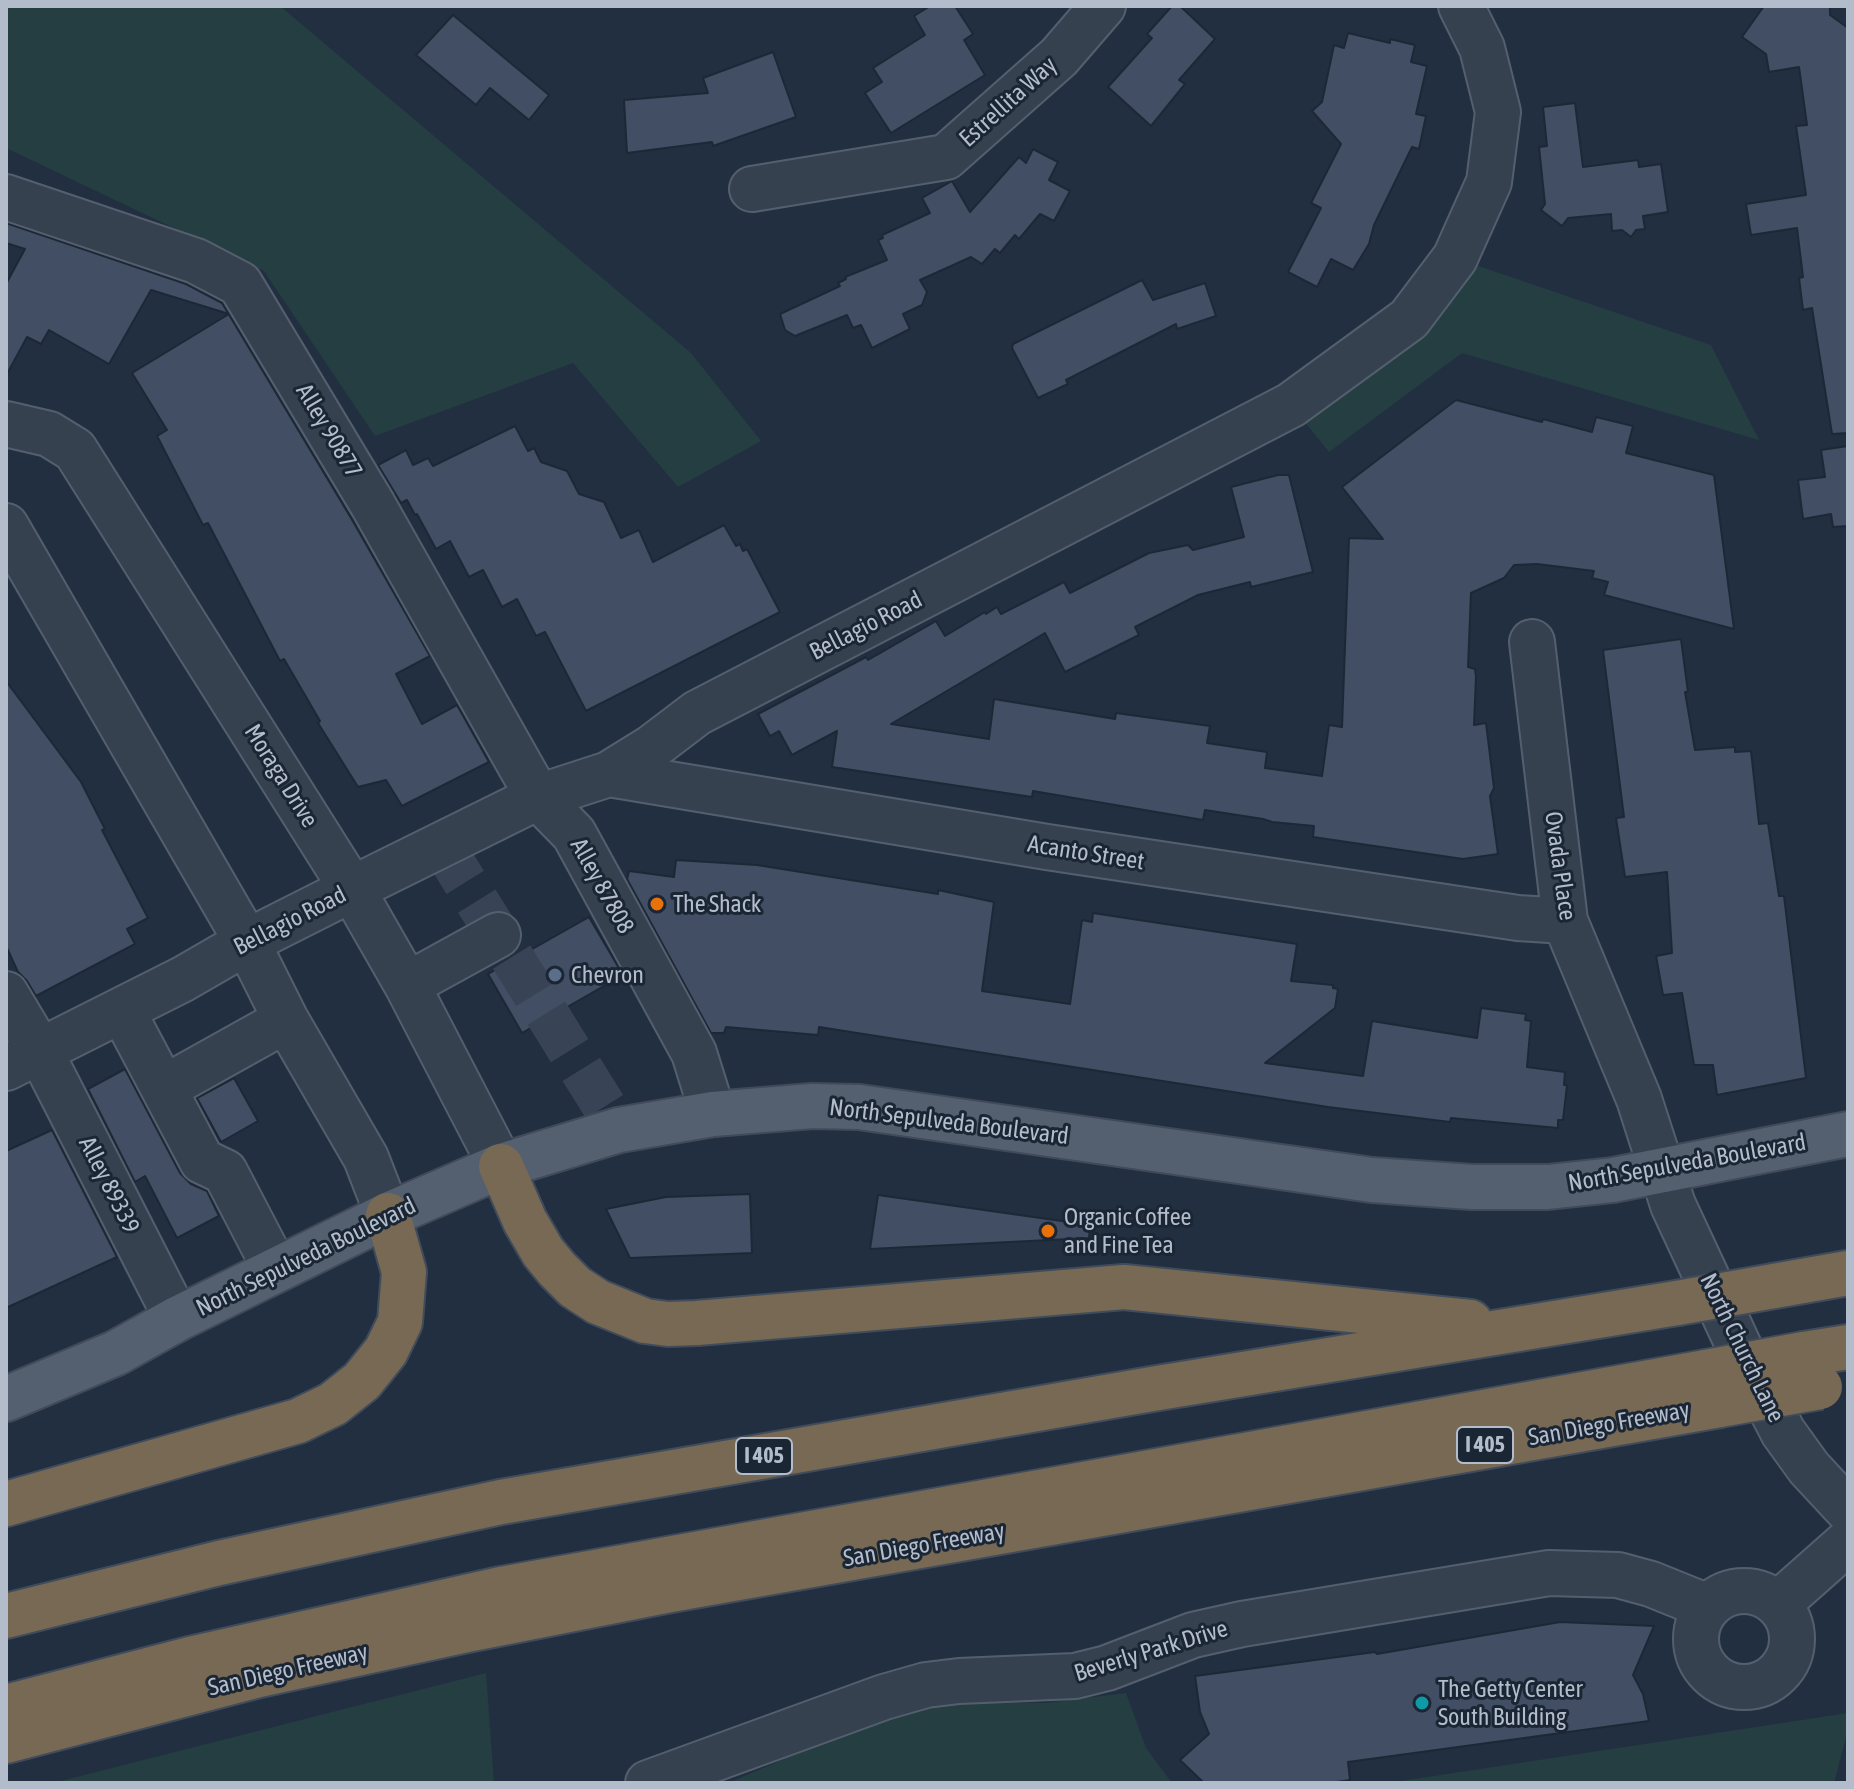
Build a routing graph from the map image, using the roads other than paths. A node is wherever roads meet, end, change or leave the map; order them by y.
1 (1103, 6) edge
2 (1461, 6) edge
3 (752, 189) dead end
4 (6, 197) edge
5 (10, 428) edge
6 (6, 526) edge
7 (1532, 642) dead end
8 (609, 774) junction
9 (538, 797) junction
10 (352, 889) junction
11 (1565, 921) junction
12 (498, 935) dead end
13 (247, 942) junction
14 (407, 985) junction
15 (6, 994) edge
16 (122, 1010) junction
17 (286, 1020) junction
18 (23, 1060) edge
19 (164, 1088) junction
20 (713, 1114) junction
21 (1848, 1134) edge
22 (501, 1166) junction
23 (1661, 1171) junction
24 (388, 1215) junction
25 (276, 1270) junction
26 (1848, 1273) edge
27 (177, 1319) junction
28 (1528, 1328) junction
29 (1848, 1347) edge
30 (1824, 1375) edge
31 (1713, 1388) junction
32 (6, 1399) edge
33 (6, 1504) edge
34 (1848, 1510) edge
35 (1848, 1542) edge
36 (1778, 1604) junction
37 (1708, 1607) junction
38 (6, 1616) edge
39 (6, 1707) edge
40 (6, 1741) edge
41 (648, 1783) edge

1 - 3 street, Estrellita Way
2 - 8 street, Bellagio Road
4 - 9 street, Alley 90877
5 - 10 street, Moraga Drive
6 - 13 street
7 - 11 street, Ovada Place
8 - 9 street, Bellagio Road
8 - 11 street, Acanto Street
9 - 10 street, Bellagio Road
9 - 20 street, Alley 87808
10 - 13 street, Bellagio Road
10 - 14 street, Moraga Drive
11 - 23 street, Ovada Place
12 - 14 street
13 - 16 street, Bellagio Road
13 - 17 street
14 - 22 street, Moraga Drive
15 - 18 street, Alley 89339
16 - 18 street, Bellagio Road
16 - 19 street
17 - 19 street
17 - 24 street
18 - 27 street, Alley 89339
19 - 25 street
20 - 22 main road, North Sepulveda Boulevard
20 - 23 main road, North Sepulveda Boulevard
21 - 23 main road, North Sepulveda Boulevard
22 - 24 main road, North Sepulveda Boulevard
22 - 28 highway
23 - 34 street, North Church Lane
24 - 25 main road, North Sepulveda Boulevard
24 - 33 highway
25 - 27 main road, North Sepulveda Boulevard
26 - 28 highway, I 405, bridge
27 - 32 main road, North Sepulveda Boulevard
28 - 38 highway, I 405
29 - 30 highway, San Diego Freeway
30 - 31 highway, San Diego Freeway / I 405, bridge
31 - 39 highway
31 - 40 highway, San Diego Freeway / I 405
35 - 36 street
36 - 37 street
36 - 37 street
37 - 41 street, Beverly Park Drive

